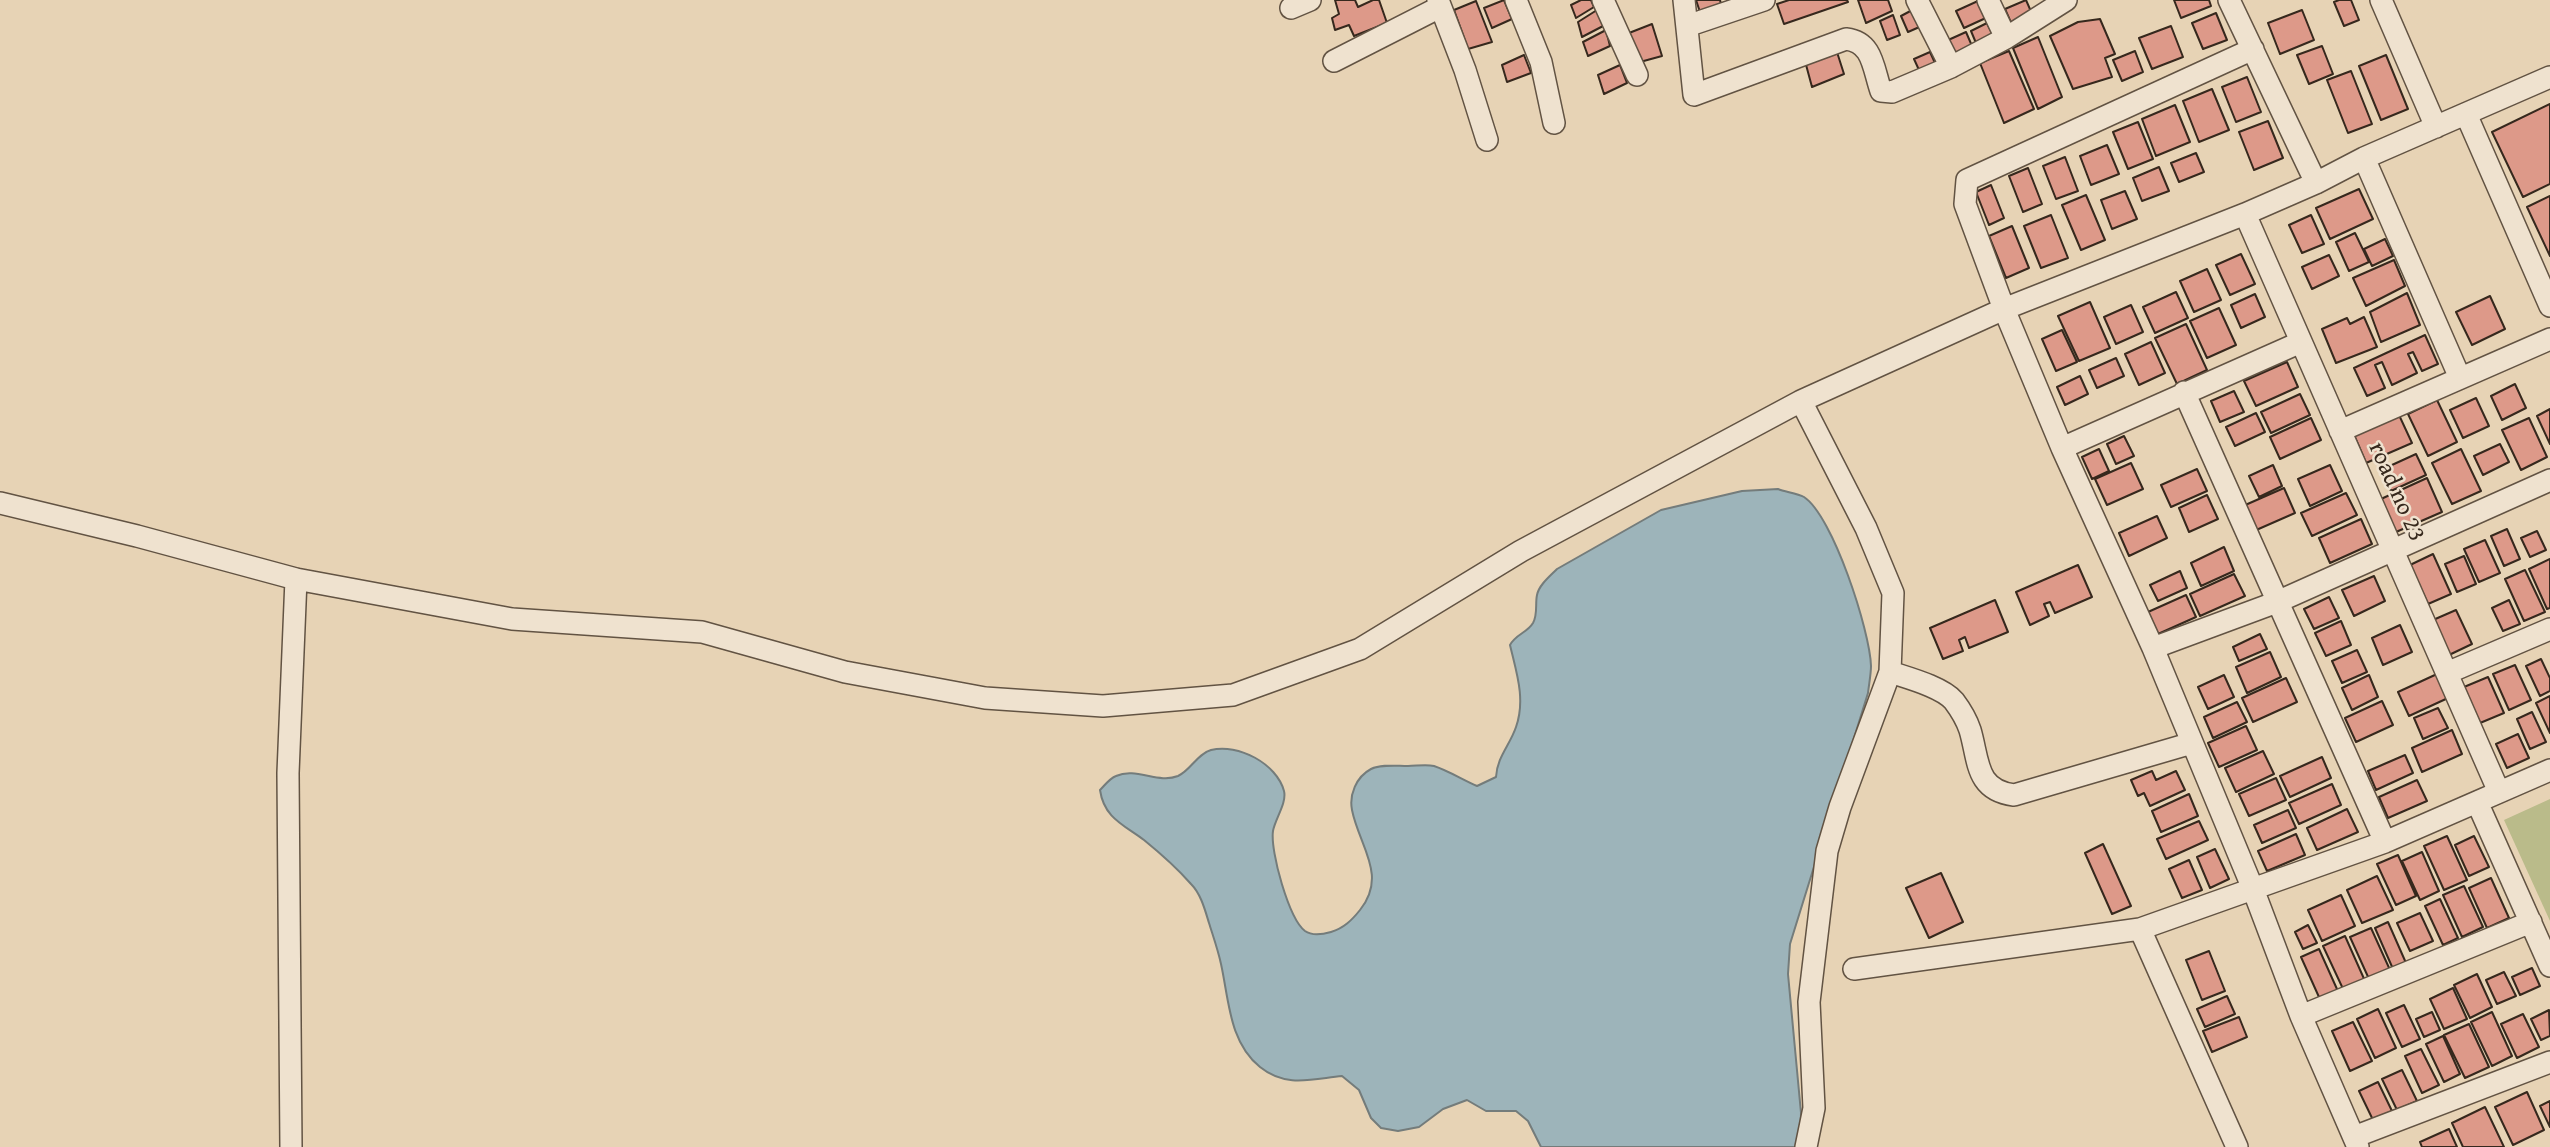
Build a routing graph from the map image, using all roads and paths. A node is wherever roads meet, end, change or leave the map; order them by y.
1 (1516, 0) edge
2 (1603, 0) edge
3 (1684, 0) edge
4 (1764, 0) edge
5 (1917, 0) edge
6 (1988, 0) edge
7 (2067, 0) edge
8 (2229, 0) edge
9 (2381, 0) edge
10 (1439, 3) edge
11 (1687, 26) junction
12 (2006, 38) junction
13 (2253, 49) junction
14 (1334, 61) dead end
15 (1951, 67) junction
16 (1637, 75) dead end
17 (2550, 77) edge
18 (2466, 114) junction
19 (1554, 123) dead end
20 (2436, 127) junction
21 (1487, 140) dead end
22 (2364, 158) junction
23 (2316, 183) junction
24 (2245, 214) junction
25 (2550, 306) edge
26 (2004, 309) junction
27 (2550, 339) edge
28 (2301, 342) junction
29 (2460, 378) junction
30 (2184, 392) junction
31 (1801, 401) junction
32 (2340, 431) junction
33 (2062, 448) junction
34 (2550, 480) edge
35 (0, 503) edge
36 (2393, 551) junction
37 (296, 579) junction
38 (2277, 602) junction
39 (2550, 629) edge
40 (2152, 648) junction
41 (1890, 672) junction
42 (2447, 673) junction
43 (2192, 743) junction
44 (2550, 770) edge
45 (2499, 792) junction
46 (2477, 802) junction
47 (2385, 842) junction
48 (2253, 889) junction
49 (2530, 922) junction
50 (2140, 929) junction
51 (2550, 966) edge
52 (1854, 969) dead end
53 (2301, 1016) junction
54 (2550, 1062) edge
55 (2356, 1142) edge
56 (291, 1147) edge
57 (1806, 1147) edge
58 (2237, 1147) edge

1 - 19 street
2 - 16 street
3 - 11 street
4 - 11 street
5 - 15 street
6 - 12 street
7 - 12 street
8 - 13 street
9 - 20 street
10 - 14 street
10 - 21 street
11 - 15 street
12 - 15 street
13 - 23 street
13 - 26 street
17 - 18 street
18 - 20 street
18 - 25 street
20 - 22 street
22 - 23 street
22 - 29 street
23 - 24 street
24 - 26 street
24 - 28 street, road no 23
26 - 31 street
26 - 33 street
27 - 29 street
28 - 30 street
28 - 32 street, road no 23
29 - 32 street
30 - 33 street
30 - 38 street
31 - 37 street
31 - 41 street
32 - 36 street, road no 23
33 - 40 street
34 - 36 street
35 - 37 street
36 - 38 street
36 - 42 street, road no 23
37 - 56 street
38 - 40 street
38 - 47 street
39 - 42 street
40 - 43 street
41 - 43 street
41 - 57 street
42 - 45 street, road no 23
43 - 48 street
44 - 45 street
45 - 46 street
46 - 47 street
46 - 49 street
47 - 48 street
48 - 50 street
48 - 53 street
49 - 51 street
49 - 53 street
50 - 52 street
50 - 58 street
53 - 55 street
54 - 55 street

